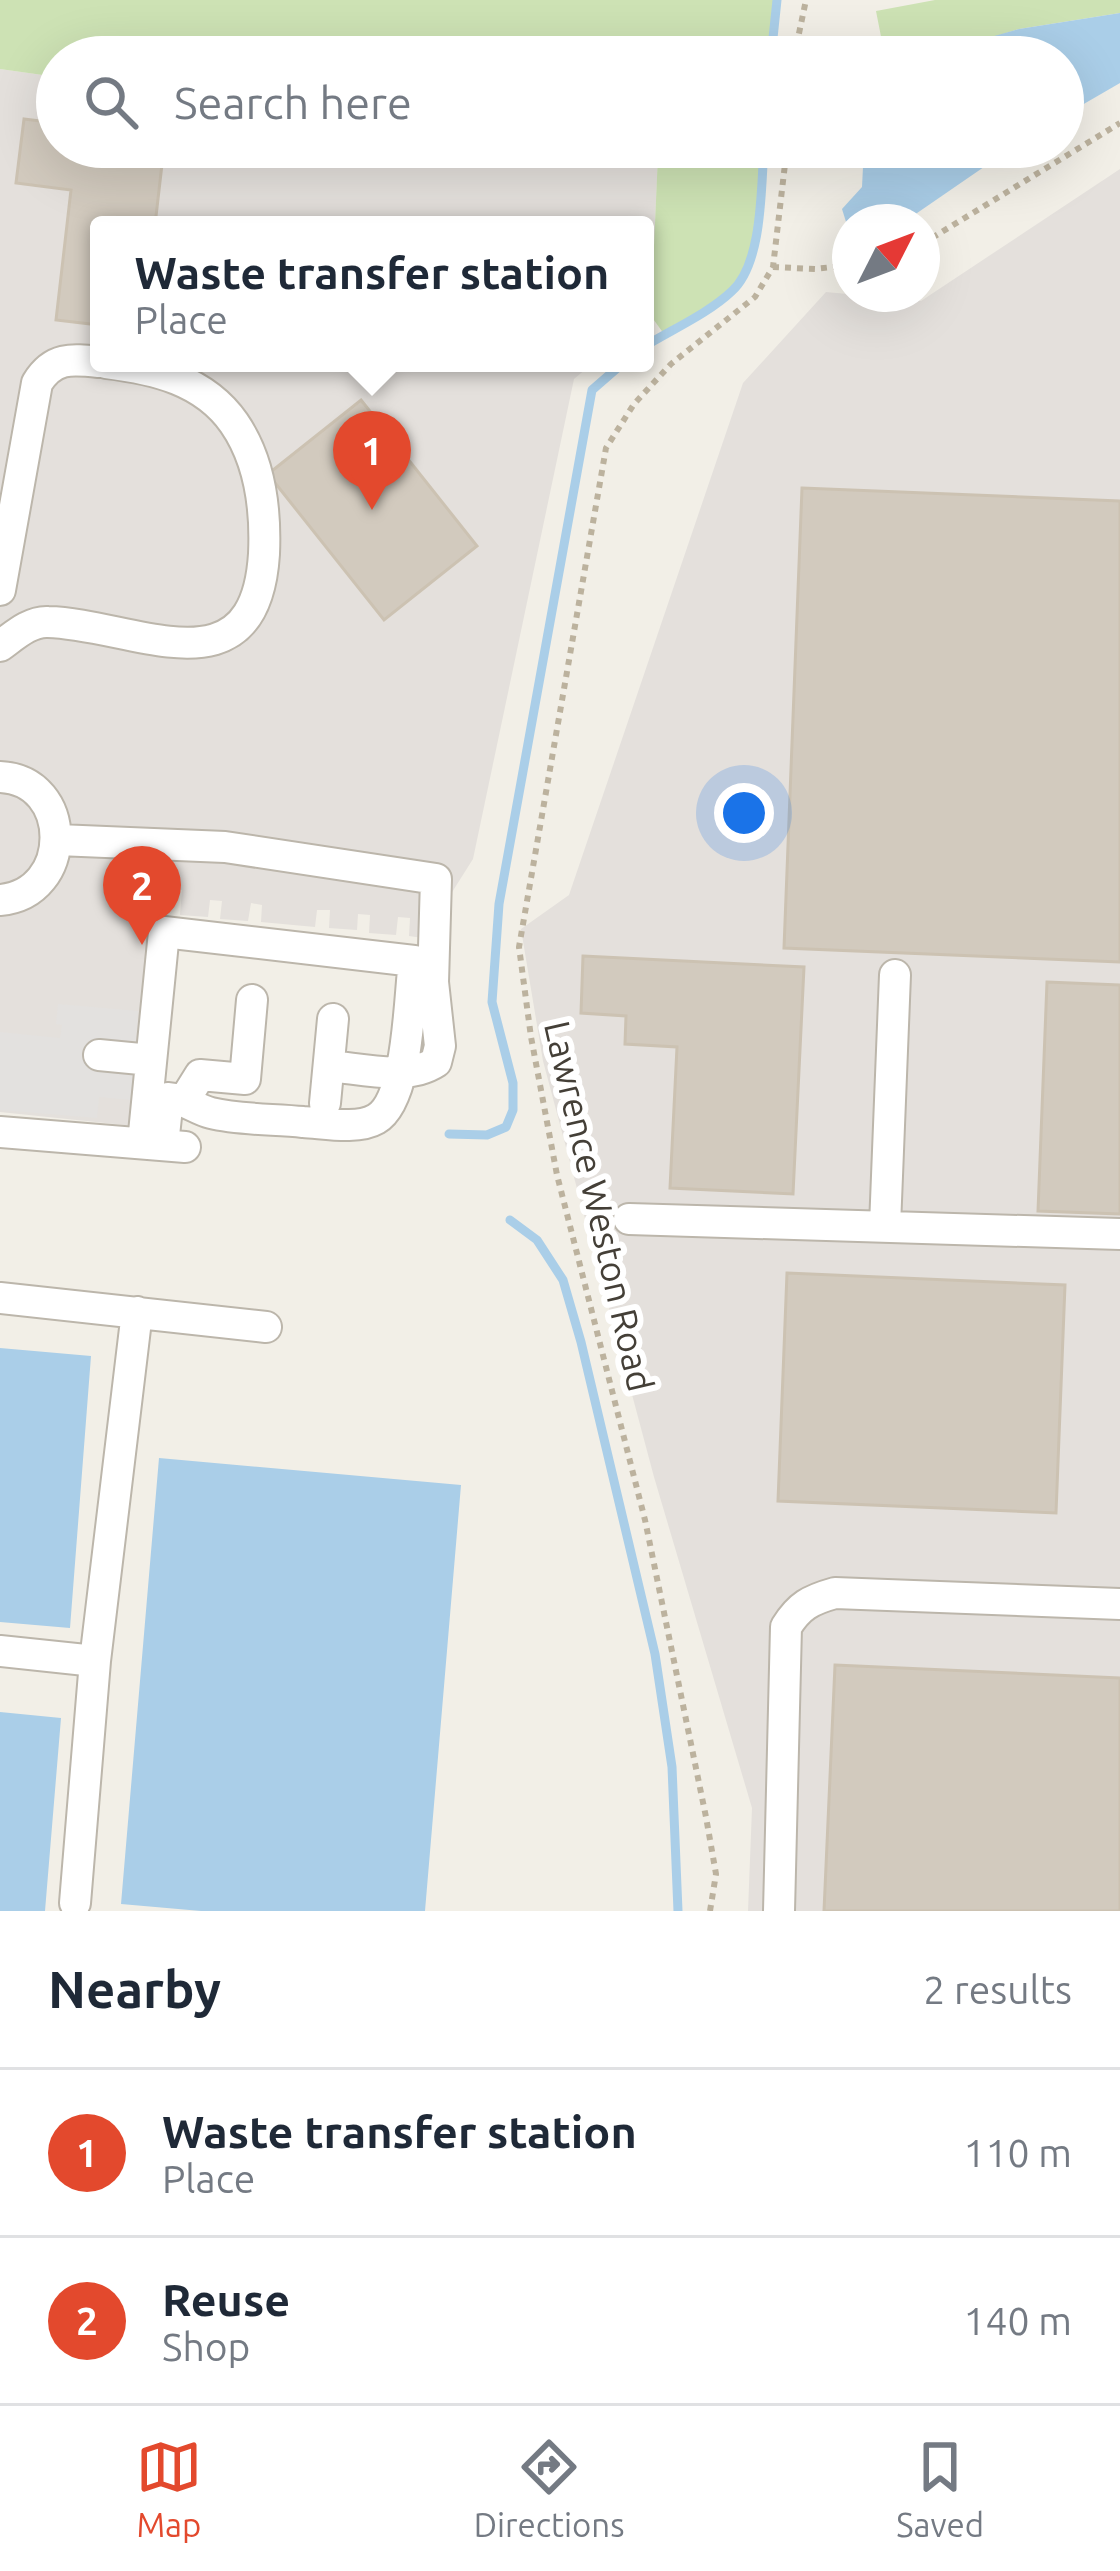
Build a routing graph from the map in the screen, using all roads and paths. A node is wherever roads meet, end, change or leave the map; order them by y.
1 (806, 0) edge
2 (798, 36) edge
3 (1120, 123) edge
4 (1084, 145) edge
5 (785, 168) edge
6 (1046, 168) edge
7 (940, 233) edge
8 (773, 266) junction
9 (832, 267) edge
10 (90, 361) edge
11 (164, 372) edge
12 (0, 590) edge
13 (0, 646) edge
14 (0, 777) edge
15 (58, 840) junction
16 (0, 900) edge
17 (895, 976) dead end
18 (252, 1000) dead end
19 (332, 1018) dead end
20 (99, 1055) dead end
21 (151, 1060) junction
22 (329, 1066) junction
23 (400, 1072) junction
24 (185, 1099) junction
25 (325, 1103) dead end
26 (0, 1132) edge
27 (163, 1145) junction
28 (629, 1219) dead end
29 (885, 1226) junction
30 (1120, 1234) edge
31 (0, 1298) edge
32 (137, 1312) junction
33 (266, 1327) dead end
34 (1120, 1604) edge
35 (0, 1652) edge
36 (95, 1661) junction
37 (75, 1903) dead end
38 (710, 1911) edge
39 (779, 1911) edge

1 - 2 path
3 - 4 path
5 - 8 path
6 - 7 path
8 - 9 path
8 - 38 path, Lawrence Weston Road
10 - 12 street
11 - 13 street
14 - 15 street
15 - 16 street
15 - 23 street
17 - 29 street
18 - 24 street
19 - 22 street
20 - 21 street
21 - 23 street
21 - 27 street
22 - 23 street
22 - 25 street
23 - 24 street
24 - 27 street
26 - 27 street
28 - 29 street
29 - 30 street
31 - 32 street
32 - 33 street
32 - 36 street
34 - 39 street
35 - 36 street
36 - 37 street

